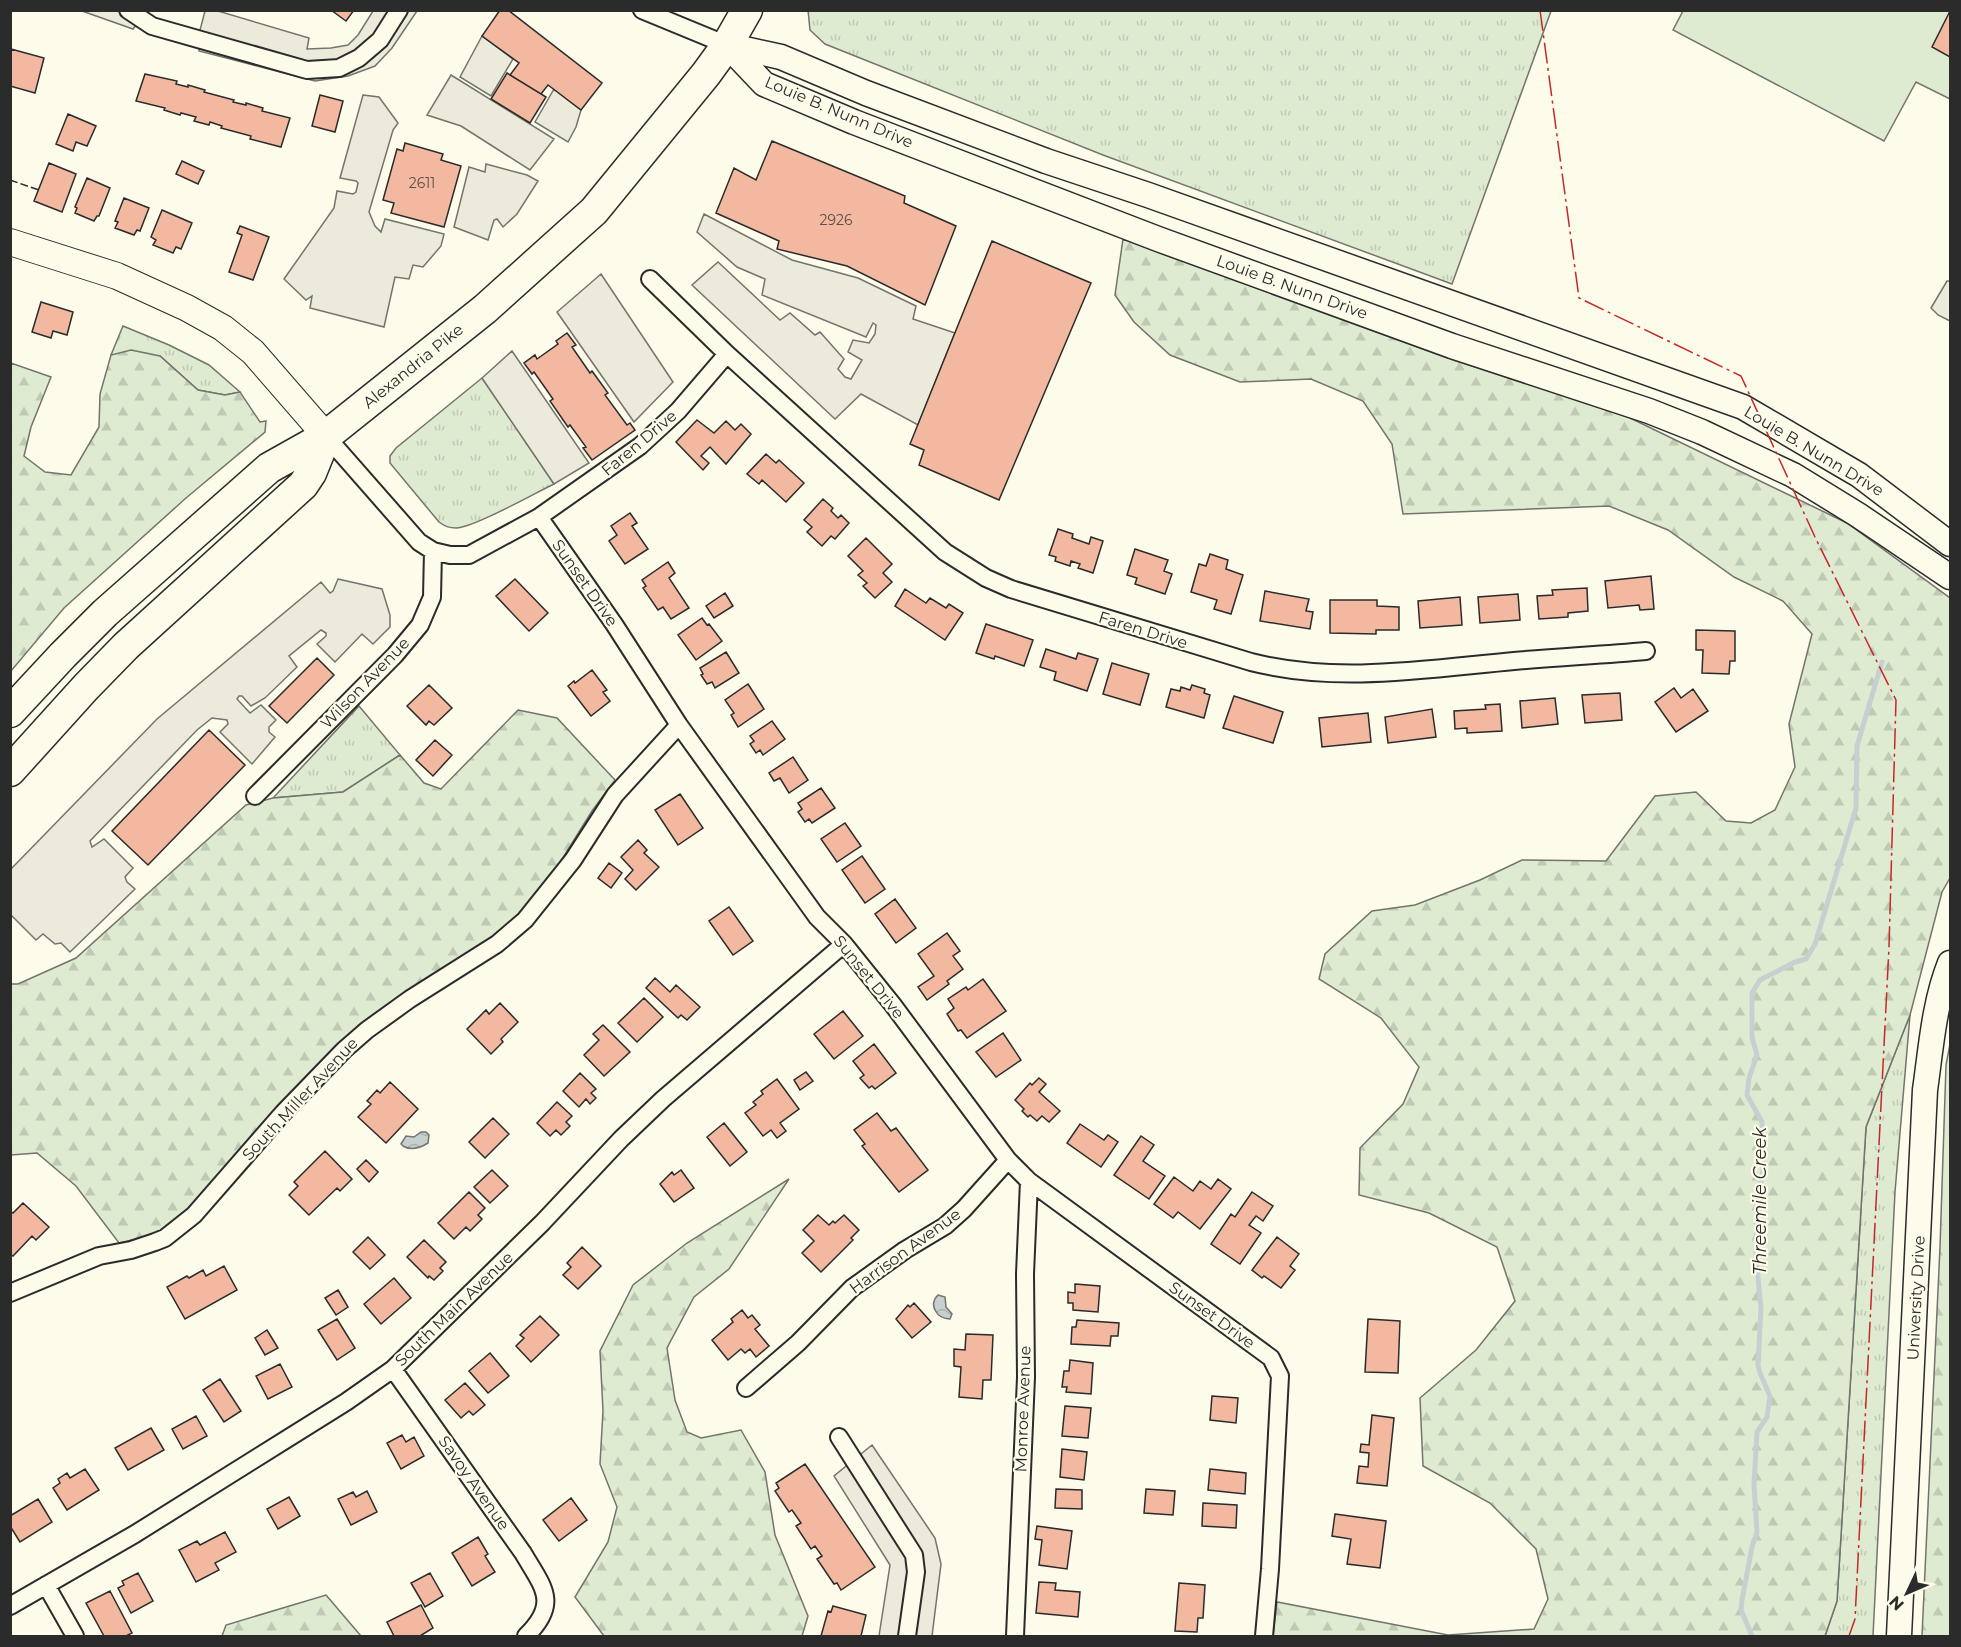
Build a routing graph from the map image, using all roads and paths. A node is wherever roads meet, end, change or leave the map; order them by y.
1 (128, 10) edge
2 (399, 10) edge
3 (642, 10) edge
4 (747, 10) edge
5 (727, 45) junction
6 (10, 242) edge
7 (650, 279) dead end
8 (727, 354) junction
9 (326, 436) junction
10 (539, 517) junction
11 (1950, 544) edge
12 (433, 551) junction
13 (1950, 578) edge
14 (1646, 651) dead end
15 (10, 712) edge
16 (679, 725) junction
17 (10, 771) edge
18 (255, 796) dead end
19 (844, 944) junction
20 (1950, 963) edge
21 (1008, 1160) junction
22 (1029, 1181) junction
23 (10, 1293) edge
24 (393, 1369) junction
25 (746, 1388) dead end
26 (839, 1437) dead end
27 (46, 1585) junction
28 (10, 1606) edge
29 (75, 1636) edge
30 (525, 1636) edge
31 (907, 1636) edge
32 (1015, 1636) edge
33 (1264, 1636) edge
34 (1899, 1636) edge

1 - 2 street
3 - 5 street
4 - 5 highway, Alexandria Pike
5 - 9 highway, Alexandria Pike
5 - 11 main road, Louie B. Nunn Drive
5 - 13 main road, Louie B. Nunn Drive
6 - 9 main road
7 - 8 street, Faren Drive
8 - 10 street, Faren Drive
8 - 14 street, Faren Drive
9 - 12 street
9 - 15 highway, Alexandria Pike
9 - 17 highway
10 - 12 street
10 - 16 street, Sunset Drive
12 - 18 street, Wilson Avenue
16 - 19 street, Sunset Drive
16 - 23 street, South Miller Avenue
19 - 21 street, Sunset Drive
19 - 24 street, South Main Avenue
20 - 34 main road, University Drive
21 - 22 street, Sunset Drive
21 - 25 street, Harrison Avenue
22 - 32 street, Monroe Avenue
22 - 33 street, Sunset Drive
24 - 27 street, South Main Avenue
24 - 30 street, Savoy Avenue
26 - 31 street
27 - 28 street, South Main Avenue
27 - 29 street

